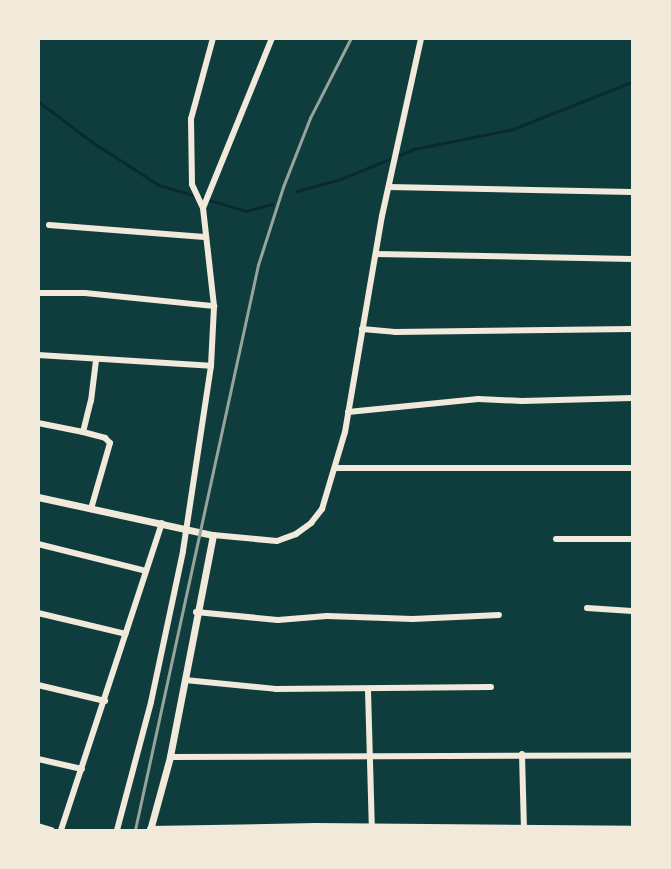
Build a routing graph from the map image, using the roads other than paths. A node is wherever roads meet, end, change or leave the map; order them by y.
1 (213, 38) edge
2 (272, 38) edge
3 (421, 38) edge
4 (389, 187) junction
5 (632, 192) edge
6 (203, 208) junction
7 (48, 225) dead end
8 (205, 237) junction
9 (376, 254) junction
10 (632, 259) edge
11 (38, 293) edge
12 (214, 306) junction
13 (632, 329) edge
14 (362, 330) junction
15 (38, 355) edge
16 (96, 360) junction
17 (211, 366) junction
18 (632, 397) edge
19 (348, 412) junction
20 (38, 423) edge
21 (83, 432) junction
22 (336, 468) junction
23 (632, 468) edge
24 (38, 497) edge
25 (91, 509) junction
26 (162, 523) junction
27 (186, 528) junction
28 (213, 535) junction
29 (556, 539) dead end
30 (632, 539) edge
31 (38, 544) edge
32 (146, 571) junction
33 (587, 608) dead end
34 (632, 611) edge
35 (196, 612) junction
36 (38, 613) edge
37 (499, 615) dead end
38 (126, 634) junction
39 (185, 680) junction
40 (38, 685) edge
41 (491, 687) dead end
42 (368, 690) junction
43 (105, 701) junction
44 (522, 754) junction
45 (632, 755) edge
46 (170, 757) junction
47 (368, 758) junction
48 (38, 759) edge
49 (82, 769) junction
50 (38, 826) edge
51 (372, 829) edge
52 (524, 829) edge
53 (632, 829) edge
54 (150, 830) edge
55 (51, 831) edge
56 (61, 831) edge
57 (117, 831) edge

1 - 6 street
2 - 6 street
3 - 4 street
4 - 5 street
4 - 9 street
6 - 8 street
7 - 8 street
8 - 12 street
9 - 10 street
9 - 14 street
11 - 12 street
12 - 17 street
13 - 14 street
14 - 19 street
15 - 16 street
16 - 17 street
16 - 21 street
17 - 27 street
18 - 19 street
19 - 22 street
20 - 21 street
21 - 25 street
22 - 23 street
22 - 28 street
24 - 25 street
25 - 26 street
26 - 27 street
26 - 32 street
27 - 28 street
27 - 57 street
28 - 35 street
29 - 30 street
31 - 32 street
32 - 38 street
33 - 34 street
35 - 37 street
35 - 39 street
36 - 38 street
38 - 43 street
39 - 42 street
39 - 46 street
40 - 43 street
41 - 42 street
42 - 47 street
43 - 49 street
44 - 45 street
44 - 47 street
44 - 52 street
46 - 47 street
46 - 54 street
47 - 51 street
48 - 49 street
49 - 56 street
50 - 55 street
51 - 52 street
51 - 54 street
52 - 53 street

